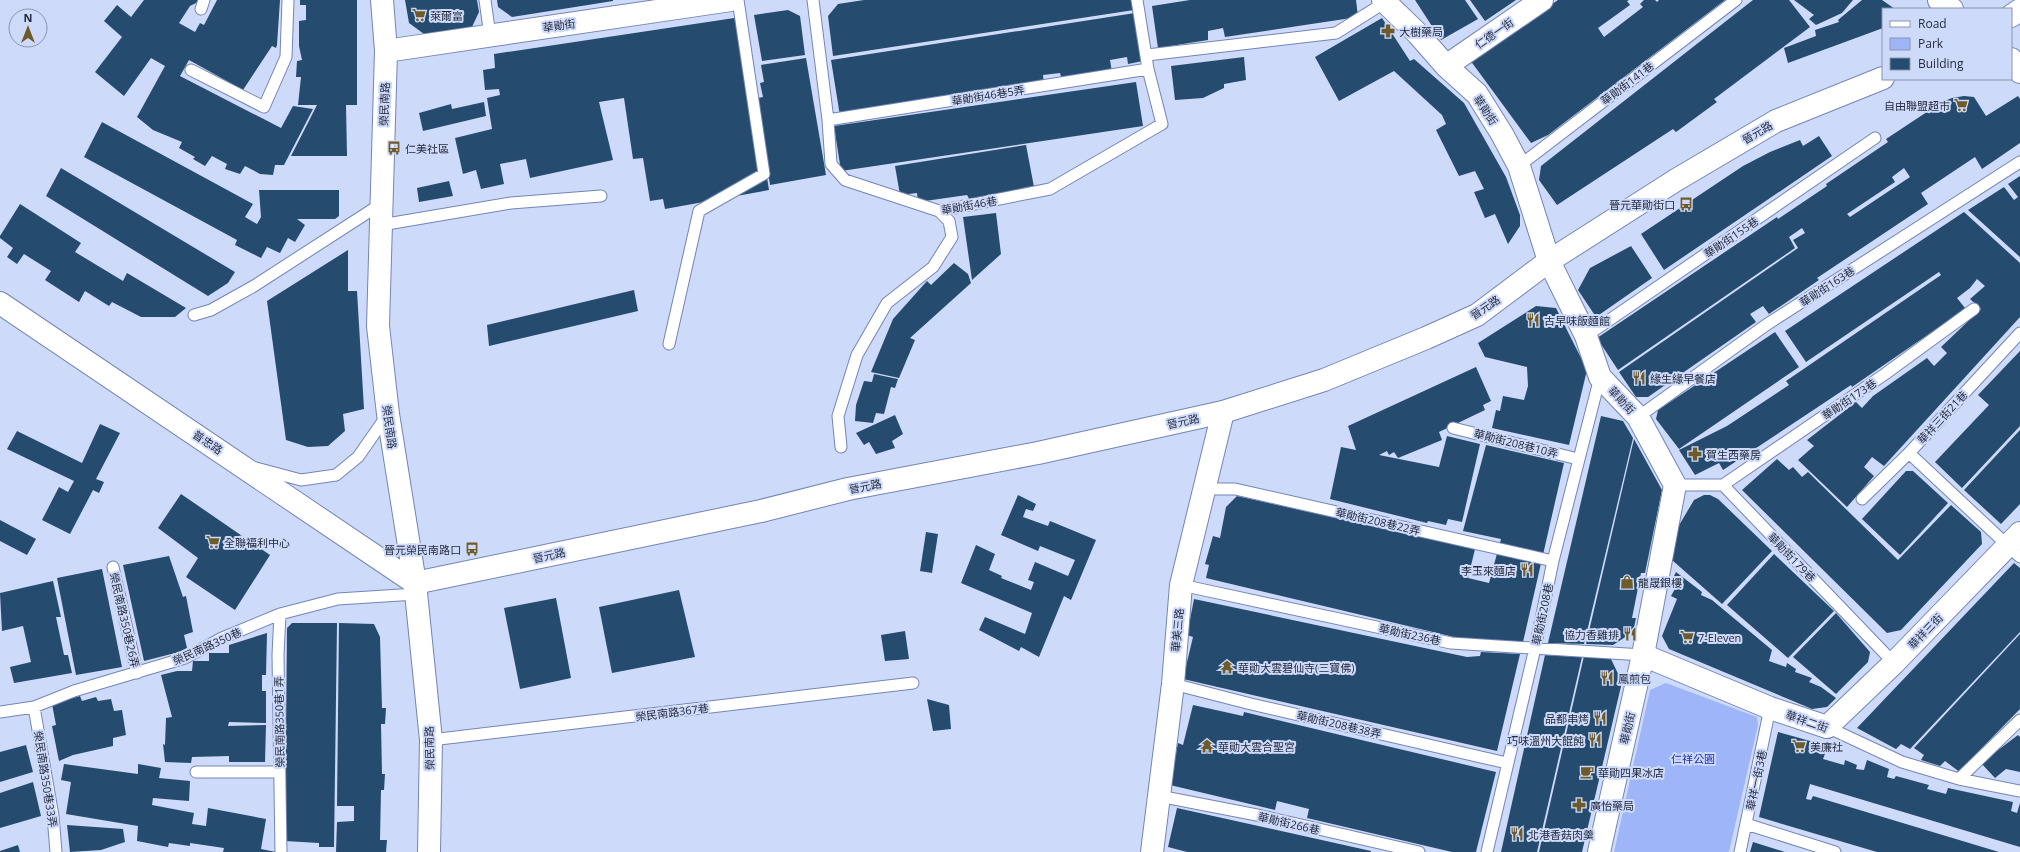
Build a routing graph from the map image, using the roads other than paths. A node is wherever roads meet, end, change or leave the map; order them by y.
1 (288, 0) edge
2 (382, 0) edge
3 (485, 0) edge
4 (731, 0) edge
5 (738, 0) edge
6 (813, 0) edge
7 (1137, 0) edge
8 (1542, 0) edge
9 (1736, 0) edge
10 (1940, 0) edge
11 (1384, 1) edge
12 (1951, 8) edge
13 (490, 36) junction
14 (386, 51) junction
15 (1147, 56) junction
16 (2012, 60) edge
17 (1446, 66) junction
18 (1148, 69) junction
19 (191, 70) dead end
20 (2020, 72) edge
21 (1882, 78) edge
22 (828, 120) junction
23 (1875, 138) dead end
24 (2020, 162) edge
25 (1518, 166) junction
26 (601, 196) dead end
27 (939, 212) junction
28 (381, 214) junction
29 (1549, 261) junction
30 (0, 303) edge
31 (1974, 309) dead end
32 (194, 315) dead end
33 (2020, 333) edge
34 (1586, 336) junction
35 (669, 344) dead end
36 (1600, 377) junction
37 (1223, 412) junction
38 (388, 414) junction
39 (1638, 417) junction
40 (1453, 428) dead end
41 (841, 447) dead end
42 (1909, 453) junction
43 (1578, 459) junction
44 (238, 463) junction
45 (1675, 485) junction
46 (1723, 485) junction
47 (1203, 488) junction
48 (1862, 499) dead end
49 (2016, 545) edge
50 (1553, 561) junction
51 (113, 567) dead end
52 (1181, 585) junction
53 (415, 588) junction
54 (280, 614) junction
55 (1535, 648) junction
56 (1643, 655) junction
57 (1894, 663) junction
58 (137, 673) junction
59 (913, 683) dead end
60 (1173, 684) junction
61 (34, 707) junction
62 (1770, 708) junction
63 (0, 709) edge
64 (2020, 720) edge
65 (1827, 727) junction
66 (431, 740) junction
67 (1506, 762) junction
68 (196, 772) dead end
69 (279, 772) junction
70 (1959, 779) junction
71 (2020, 791) edge
72 (1159, 796) junction
73 (1746, 824) junction
74 (56, 852) edge
75 (281, 852) edge
76 (429, 852) edge
77 (1152, 852) edge
78 (1419, 852) edge
79 (1486, 852) edge
80 (1599, 852) edge
81 (1740, 852) edge
82 (1835, 852) edge

1 - 19 lane
2 - 14 street, 榮民南路
3 - 13 lane
4 - 13 street, 華勛街
5 - 35 lane
6 - 22 lane, 華勛街46巷
7 - 15 lane
8 - 17 street, 仁德一街
9 - 25 lane, 華勛街141巷
10 - 12 street
11 - 15 lane
11 - 17 street, 華勛街
13 - 14 street, 華勛街
14 - 28 street, 榮民南路
15 - 18 lane
16 - 20 street
17 - 25 street, 華勛街
18 - 22 lane, 華勛街46巷5弄
18 - 27 lane, 華勛街46巷
21 - 29 street, 晉元路
22 - 27 lane, 華勛街46巷
23 - 34 lane, 華勛街155巷
24 - 39 lane, 華勛街163巷
25 - 29 street, 華勛街
26 - 28 lane
27 - 41 lane
28 - 32 lane
28 - 38 street, 榮民南路
29 - 34 street, 華勛街
29 - 37 street, 晉元路
30 - 44 street, 普忠路
31 - 46 lane, 華勛街173巷
33 - 42 lane, 華祥三街21巷
34 - 36 street, 華勛街
36 - 39 street, 華勛街
36 - 43 lane, 華勛街208巷
37 - 47 street, 華美三路
37 - 53 street, 晉元路
38 - 44 lane
38 - 53 street, 榮民南路
39 - 45 street, 華勛街
40 - 43 lane, 華勛街208巷10弄
42 - 48 lane, 華祥三街21巷
42 - 49 lane
43 - 50 lane, 華勛街208巷
44 - 53 street, 普忠路
45 - 46 lane
45 - 56 street, 華勛街
46 - 57 lane, 華勛街179巷
47 - 50 lane, 華勛街208巷22弄
47 - 52 street, 華美三路
49 - 57 street, 華祥三街
50 - 55 lane, 華勛街208巷
51 - 58 lane, 榮民南路350巷26弄
52 - 55 lane, 華勛街236巷
52 - 60 street, 華美三路
53 - 54 lane, 榮民南路350巷
53 - 66 street, 榮民南路
54 - 58 lane, 榮民南路350巷
54 - 69 lane, 榮民南路350巷1弄
55 - 56 lane, 華勛街236巷
55 - 67 lane, 華勛街208巷
56 - 62 street, 華祥二街
56 - 80 street, 華勛街
57 - 65 street, 華祥三街
58 - 61 lane, 榮民南路350巷
59 - 66 lane, 榮民南路367巷
60 - 67 lane, 華勛街208巷38弄
60 - 72 street, 華美三路
61 - 63 lane, 榮民南路350巷
61 - 74 lane, 榮民南路350巷33弄
62 - 65 street, 華祥二街
62 - 73 lane, 華祥一街3巷
64 - 70 lane
65 - 70 lane, 華祥二街
66 - 76 street, 榮民南路
67 - 79 lane, 華勛街208巷
68 - 69 lane
69 - 75 lane, 榮民南路350巷1弄
70 - 71 lane, 華祥二街
72 - 77 street, 華美三路
72 - 78 lane, 華勛街266巷
73 - 81 lane, 華祥一街3巷
73 - 82 lane

